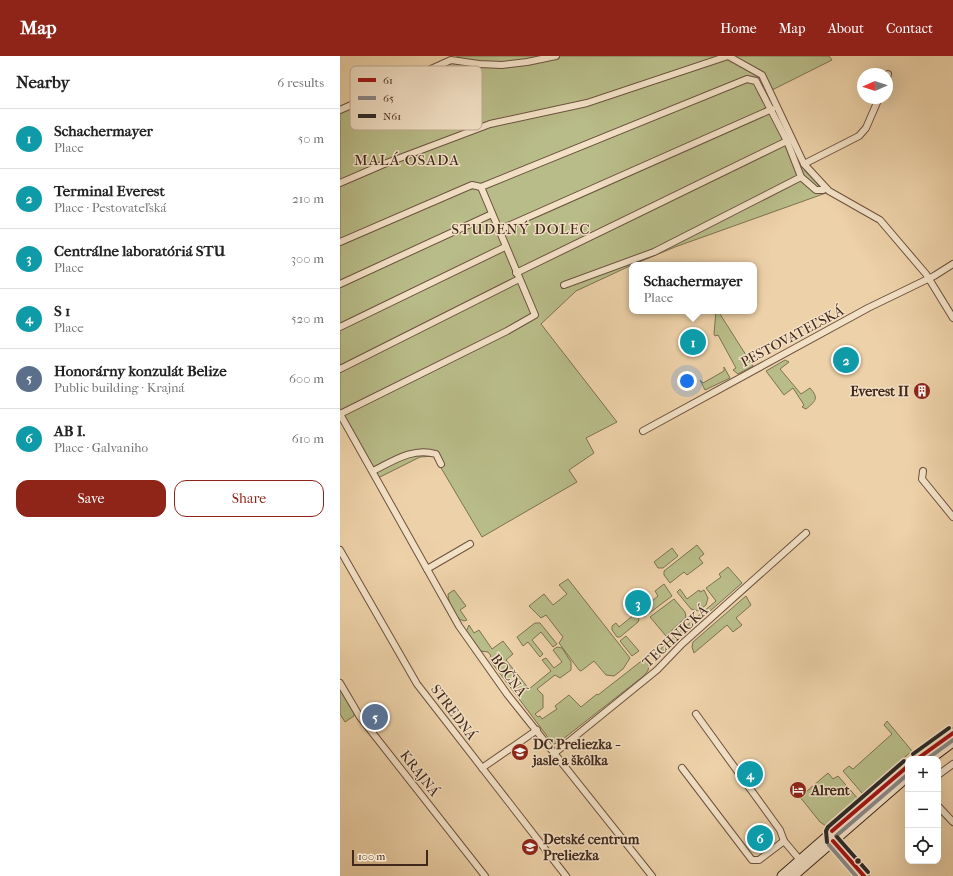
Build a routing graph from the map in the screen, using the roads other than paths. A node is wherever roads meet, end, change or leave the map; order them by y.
1 (556, 56) edge
2 (728, 56) edge
3 (438, 66) edge
4 (876, 104) edge
5 (350, 105) edge
6 (772, 109) junction
7 (340, 110) edge
8 (482, 127) edge
9 (474, 130) edge
10 (787, 141) junction
11 (804, 164) junction
12 (801, 176) junction
13 (340, 183) edge
14 (481, 187) junction
15 (823, 190) dead end
16 (492, 214) junction
17 (499, 230) junction
18 (340, 242) edge
19 (506, 247) junction
20 (953, 264) edge
21 (518, 276) junction
22 (929, 279) junction
23 (340, 284) edge
24 (564, 285) dead end
25 (953, 318) edge
26 (340, 327) edge
27 (340, 369) edge
28 (340, 414) edge
29 (643, 430) dead end
30 (441, 464) dead end
31 (373, 471) junction
32 (923, 471) dead end
33 (953, 517) edge
34 (806, 533) dead end
35 (470, 544) dead end
36 (340, 550) edge
37 (427, 569) junction
38 (340, 683) edge
39 (696, 714) dead end
40 (537, 730) junction
41 (953, 733) edge
42 (953, 742) edge
43 (556, 752) junction
44 (921, 756) edge
45 (934, 756) edge
46 (953, 764) edge
47 (482, 768) junction
48 (682, 768) dead end
49 (905, 769) edge
50 (941, 773) edge
51 (905, 779) edge
52 (941, 809) edge
53 (953, 822) edge
54 (832, 831) junction
55 (784, 841) junction
56 (833, 841) junction
57 (800, 860) junction
58 (485, 876) edge
59 (566, 876) edge
60 (652, 876) edge
61 (782, 876) edge
62 (794, 876) edge
63 (864, 876) edge

1 - 3 street
2 - 8 street
2 - 11 street
4 - 11 street
5 - 7 street
6 - 10 street
6 - 14 street
6 - 17 street
9 - 13 street
10 - 12 street
10 - 21 street
11 - 22 street
12 - 15 street
12 - 24 street
14 - 16 street
14 - 18 street
16 - 17 street
16 - 23 street
17 - 19 street
19 - 21 street
19 - 26 street
20 - 22 street, PESTOVATEĽSKÁ
21 - 27 street
21 - 28 street
22 - 25 street
22 - 29 street, PESTOVATEĽSKÁ
28 - 31 street, BOČNÁ
30 - 31 street
31 - 37 street, BOČNÁ
32 - 33 street
34 - 43 street, TECHNICKÁ
35 - 37 street
36 - 47 street, STREDNÁ
37 - 40 street, BOČNÁ
38 - 58 street, KRAJNÁ
39 - 55 street
40 - 43 street, BOČNÁ
40 - 47 street
41 - 44 main road
42 - 45 main road
43 - 60 street, BOČNÁ
46 - 50 street
47 - 59 street, STREDNÁ
48 - 55 street
49 - 54 main road
51 - 56 main road
52 - 53 street
54 - 56 main road
54 - 57 main road
55 - 57 street
56 - 62 main road
56 - 63 main road
57 - 61 main road

